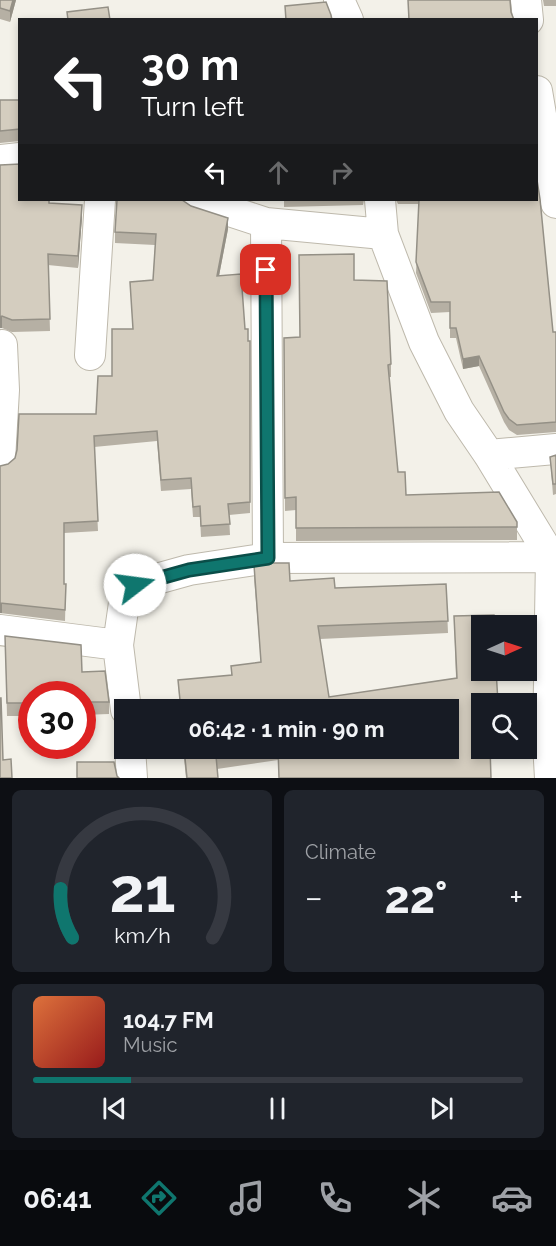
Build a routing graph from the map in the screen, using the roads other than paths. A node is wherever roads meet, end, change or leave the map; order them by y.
1 (339, 0) edge
2 (526, 0) edge
3 (347, 18) edge
4 (528, 18) edge
5 (538, 97) edge
6 (18, 158) edge
7 (0, 160) edge
8 (100, 201) edge
9 (199, 201) edge
10 (380, 201) edge
11 (556, 203) edge
12 (266, 223) junction
13 (383, 234) junction
14 (2, 345) dead end
15 (90, 355) dead end
16 (556, 449) edge
17 (489, 454) junction
18 (0, 460) edge
19 (551, 557) junction
20 (268, 558) junction
21 (0, 630) edge
22 (118, 645) junction
23 (125, 699) edge
24 (553, 702) edge
25 (131, 759) edge
26 (132, 778) edge
27 (550, 778) edge

1 - 3 street
2 - 4 street
5 - 11 street
6 - 7 street
8 - 15 street
9 - 12 street
10 - 13 street
12 - 13 street
12 - 20 street
13 - 17 street
14 - 18 street
16 - 17 street
17 - 19 street
19 - 20 street
19 - 24 street
20 - 22 street
21 - 22 street
22 - 23 street
24 - 27 street
25 - 26 street

